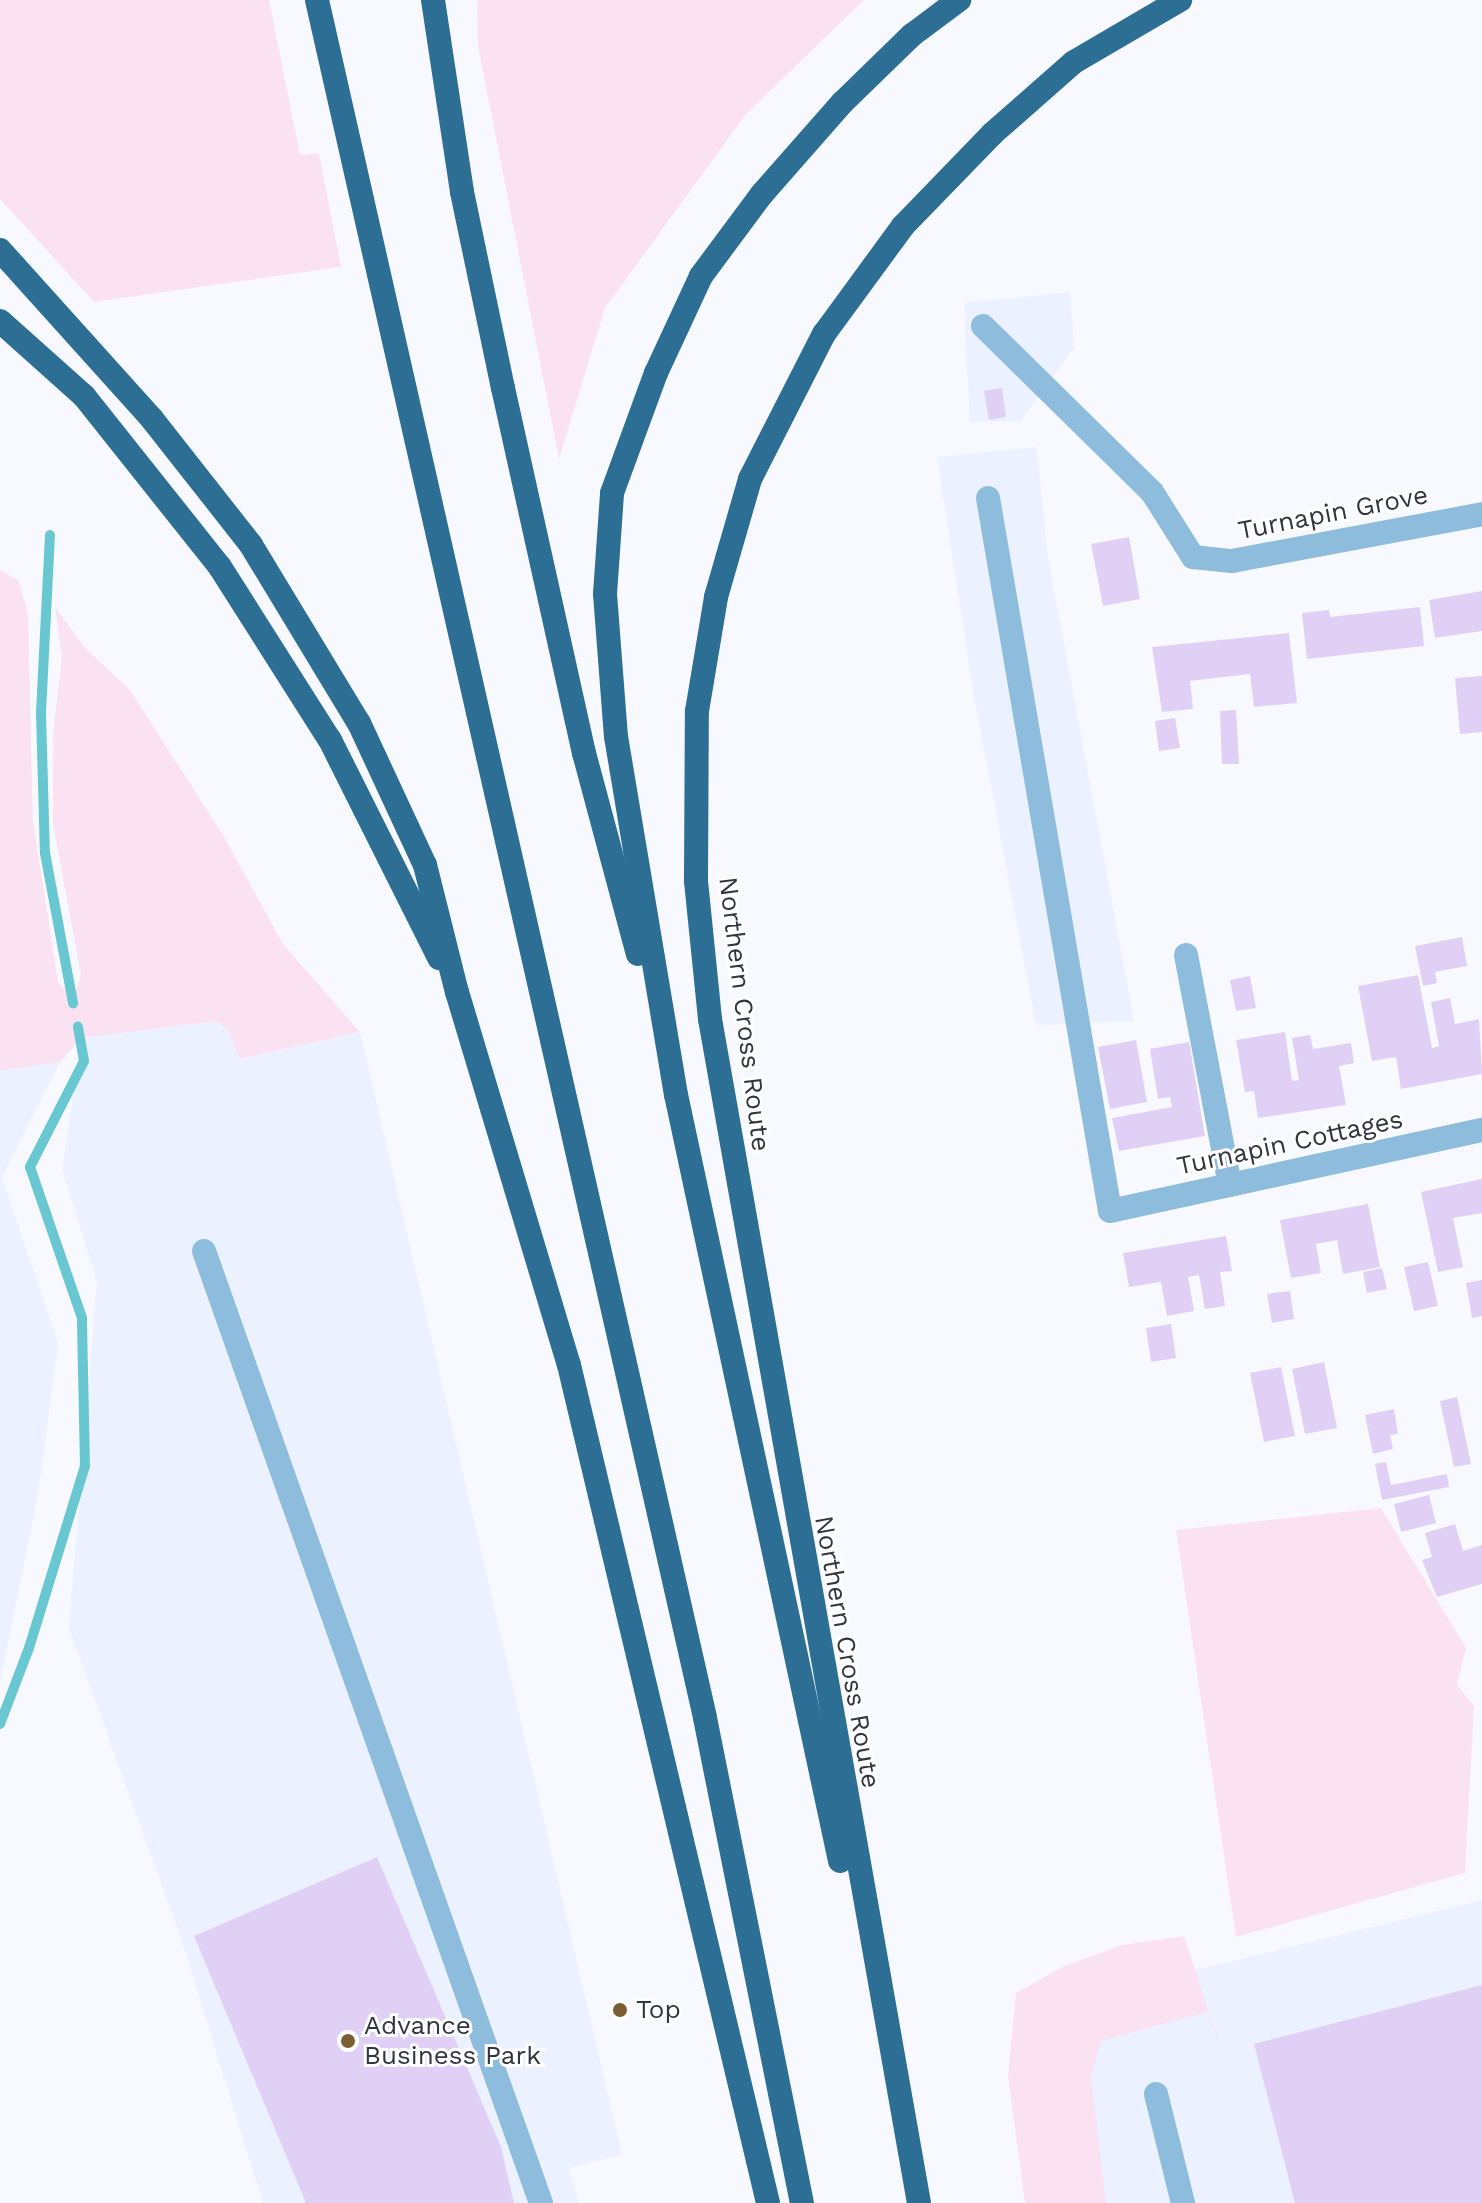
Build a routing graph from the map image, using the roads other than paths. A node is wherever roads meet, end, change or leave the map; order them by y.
1 (317, 0) edge
2 (433, 0) edge
3 (959, 0) edge
4 (1180, 0) edge
5 (0, 250) edge
6 (0, 321) edge
7 (983, 326) dead end
8 (988, 498) dead end
9 (1482, 514) edge
10 (1186, 955) dead end
11 (457, 992) junction
12 (676, 1095) junction
13 (1482, 1130) edge
14 (1230, 1185) junction
15 (204, 1251) dead end
16 (1156, 2094) dead end
17 (541, 2203) edge
18 (768, 2203) edge
19 (802, 2203) edge
20 (917, 2203) edge
21 (1183, 2203) edge

1 - 19 highway
2 - 12 highway
3 - 12 highway
4 - 20 highway, Northern Cross Route
5 - 11 highway
6 - 11 highway
7 - 9 street, Turnapin Grove
8 - 14 street, Turnapin Cottages
10 - 14 street
11 - 18 highway
12 - 20 highway
13 - 14 street, Turnapin Cottages
15 - 17 street
16 - 21 street

